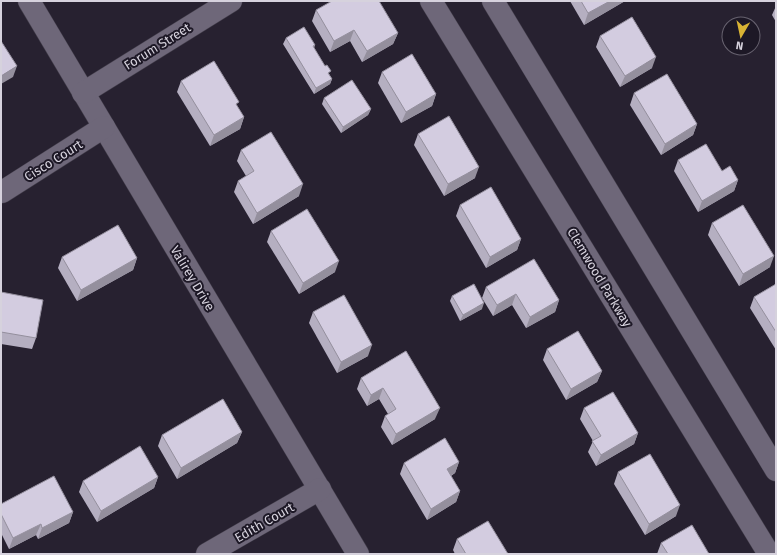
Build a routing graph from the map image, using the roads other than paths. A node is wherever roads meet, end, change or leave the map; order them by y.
1 (29, 1) edge
2 (232, 1) edge
3 (430, 1) edge
4 (492, 1) edge
5 (83, 93) junction
6 (104, 127) junction
7 (2, 192) dead end
8 (776, 470) edge
9 (320, 489) junction
10 (207, 554) edge
11 (358, 554) edge
12 (769, 554) edge

1 - 5 street, Valirey Drive
2 - 5 street, Forum Street
3 - 12 street, Clemwood Parkway
4 - 8 street
5 - 6 street, Valirey Drive
6 - 7 street, Cisco Court
6 - 9 street, Valirey Drive
9 - 10 street, Edith Court
9 - 11 street, Valirey Drive

